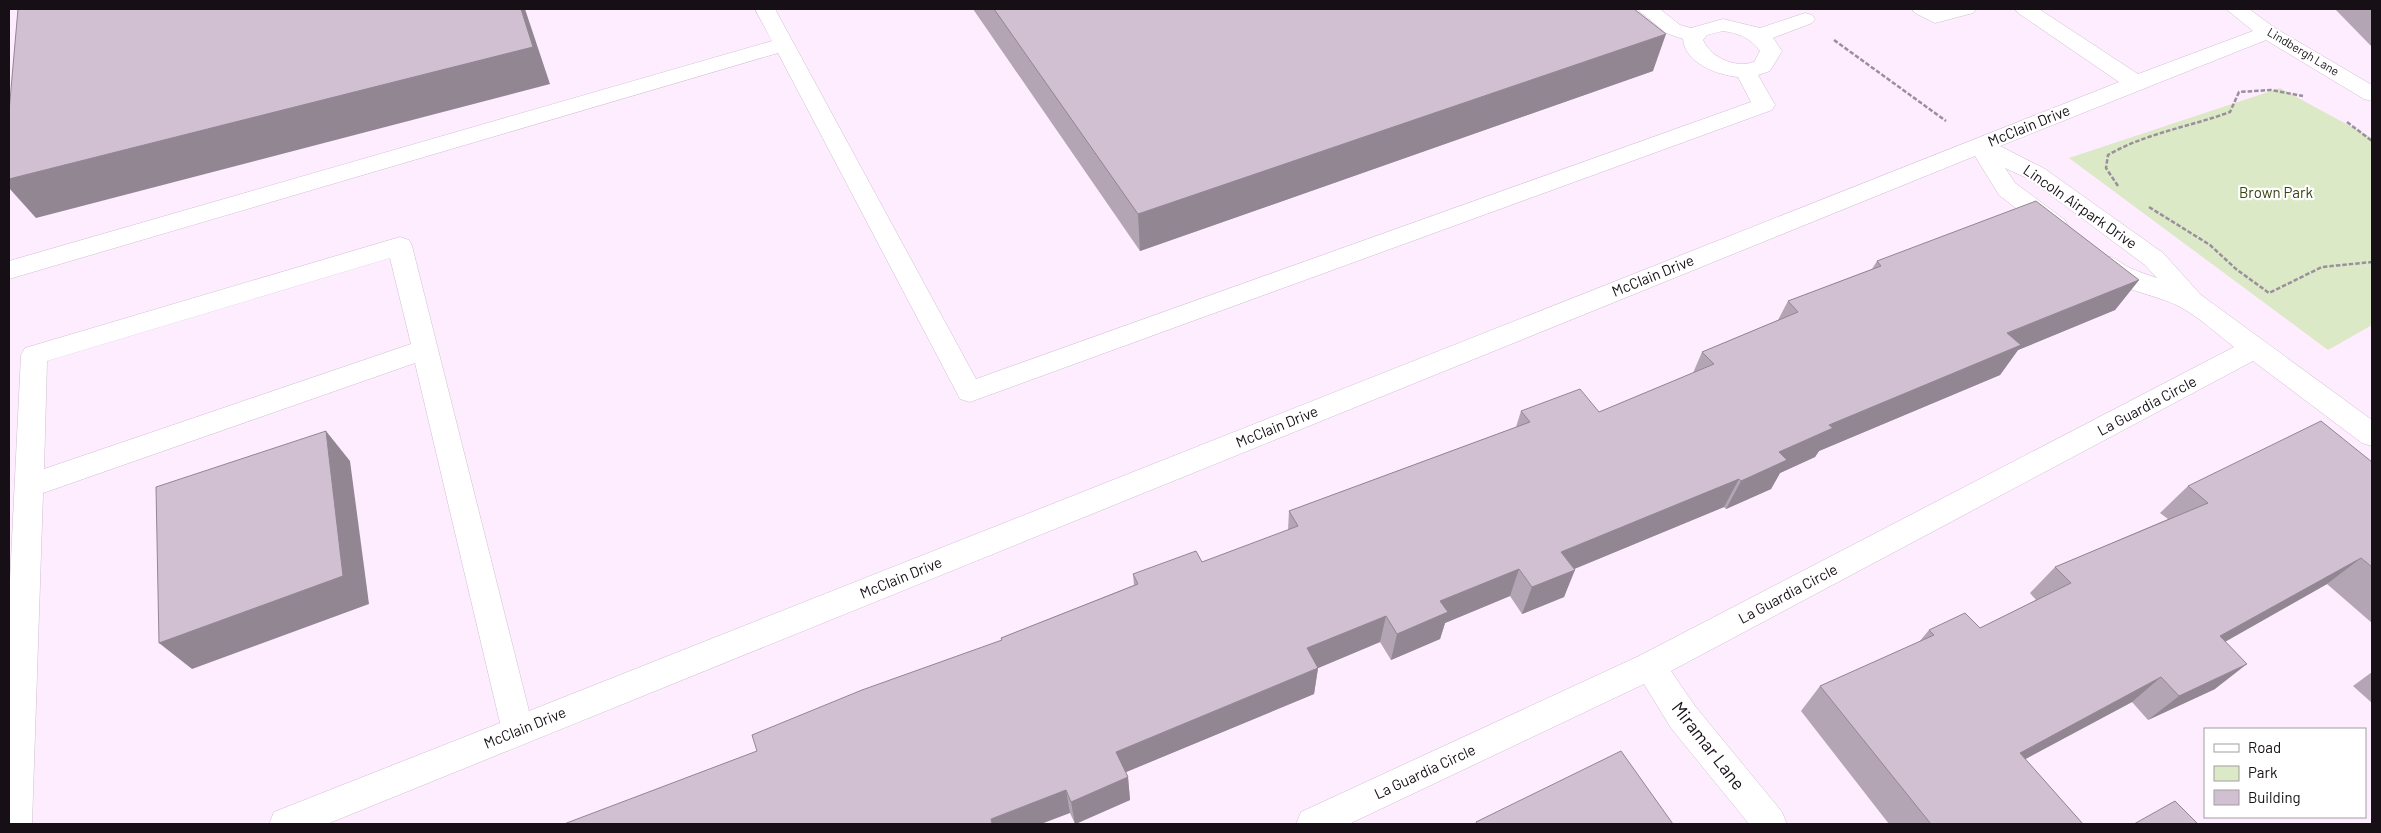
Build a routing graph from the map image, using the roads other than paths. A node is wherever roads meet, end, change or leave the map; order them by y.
1 (765, 9) edge
2 (1648, 9) edge
3 (1922, 9) edge
4 (1966, 9) edge
5 (2025, 9) edge
6 (2236, 9) edge
7 (1798, 14) edge
8 (2268, 32) junction
9 (1694, 36) junction
10 (1759, 36) junction
11 (784, 44) junction
12 (1745, 71) junction
13 (2136, 83) junction
14 (2372, 94) edge
15 (1980, 145) junction
16 (9, 270) edge
17 (2192, 302) junction
18 (2255, 348) junction
19 (425, 349) junction
20 (2372, 435) edge
21 (28, 486) junction
22 (1650, 666) junction
23 (518, 731) junction
24 (15, 824) edge
25 (286, 824) edge
26 (1313, 824) edge
27 (1770, 824) edge

1 - 11 street
2 - 9 street
3 - 4 street
5 - 13 street
6 - 8 street, Lindbergh Lane
7 - 10 street
8 - 13 street, McClain Drive
8 - 14 street, Lindbergh Lane
9 - 10 street
9 - 12 street
10 - 12 street
11 - 12 street
11 - 16 street
13 - 15 street, McClain Drive
15 - 17 street, Lincoln Airpark Drive
15 - 17 street, Lincoln Airpark Drive
15 - 23 street, McClain Drive
17 - 18 street, Lincoln Airpark Drive
18 - 20 street, Lincoln Airpark Drive
18 - 22 street, La Guardia Circle
19 - 21 street
19 - 21 street
19 - 23 street
21 - 24 street
22 - 26 street, La Guardia Circle
22 - 27 street, Miramar Lane
23 - 25 street, McClain Drive

